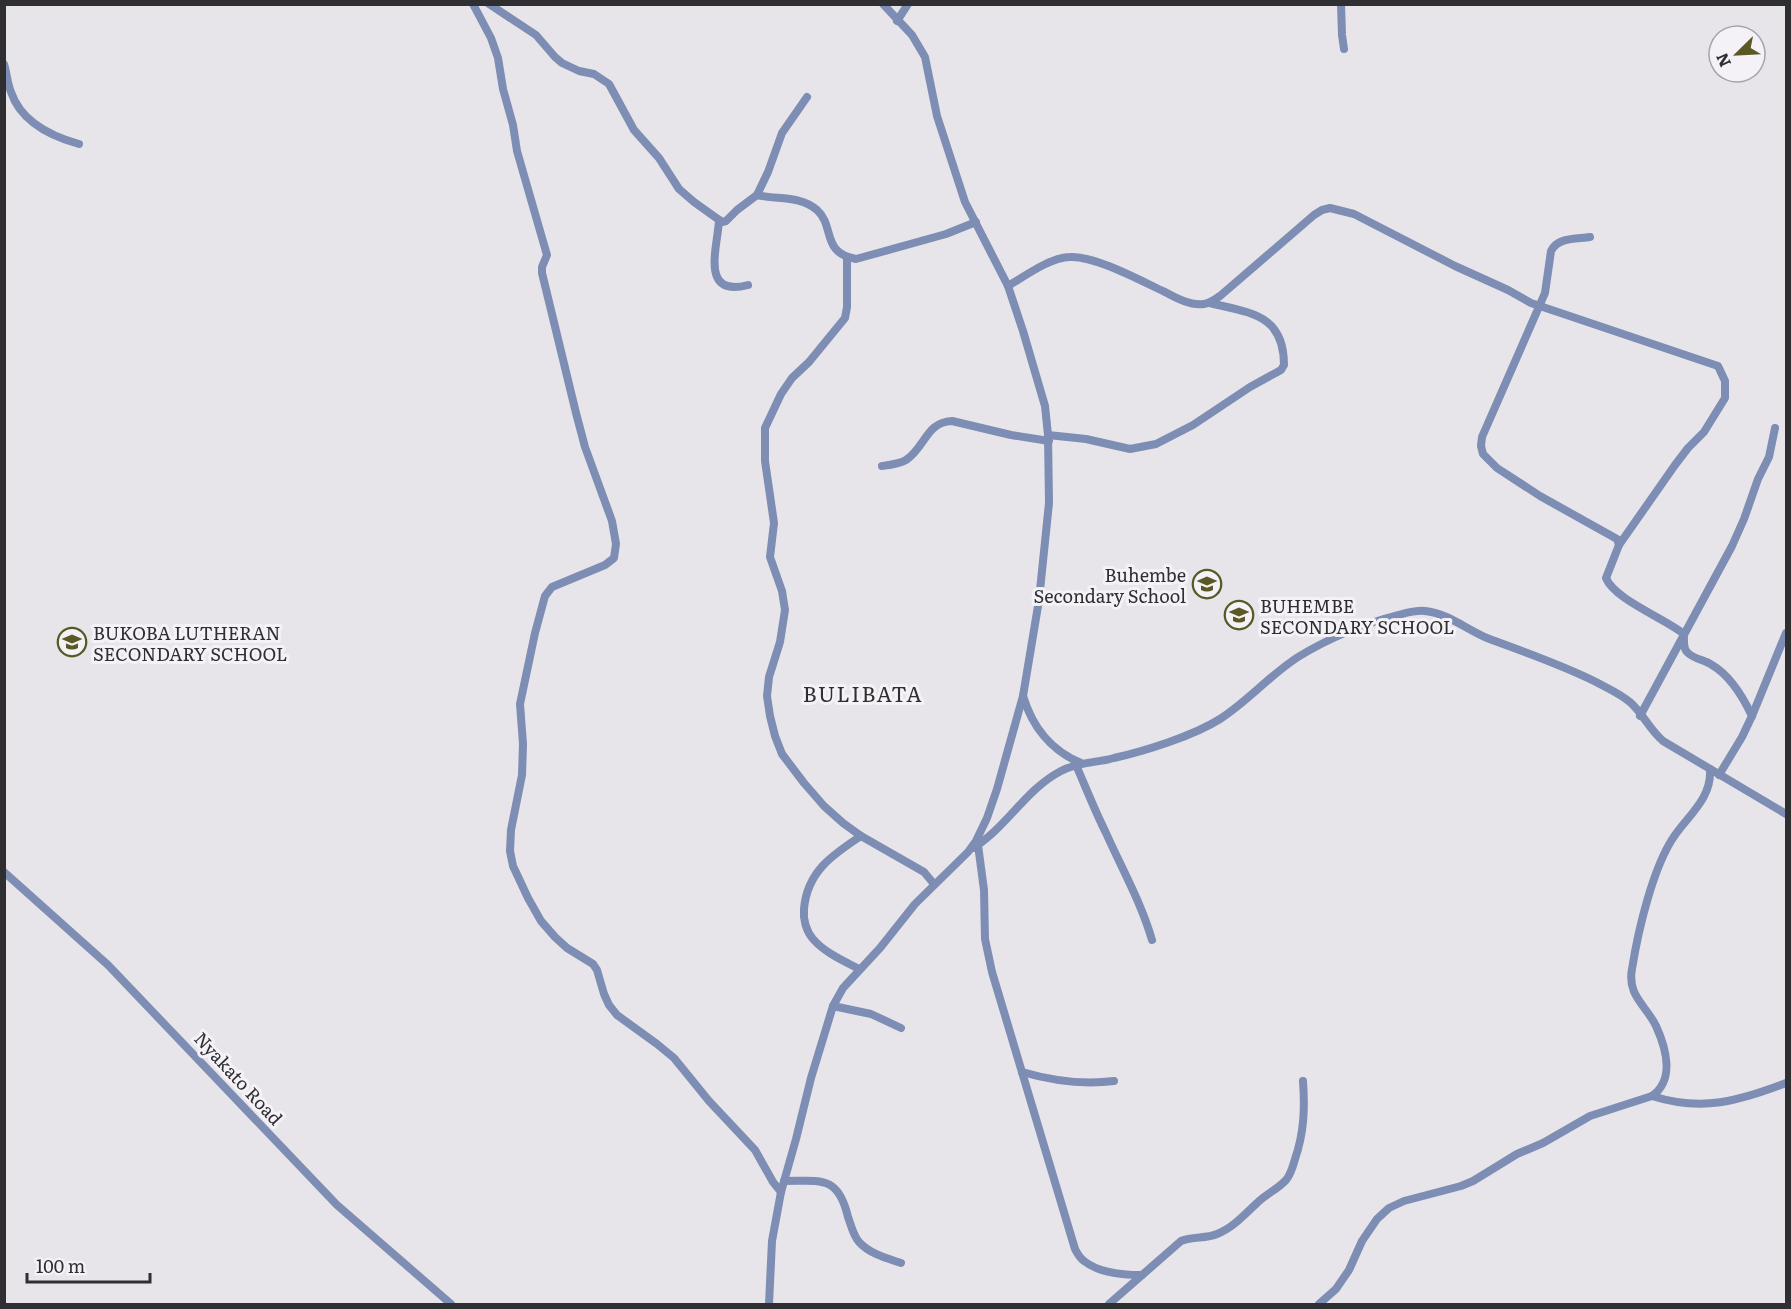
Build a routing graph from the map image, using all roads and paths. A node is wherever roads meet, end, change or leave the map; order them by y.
1 (473, 4) edge
2 (883, 4) edge
3 (908, 4) edge
4 (1341, 4) edge
5 (493, 6) edge
6 (897, 21) junction
7 (1344, 49) dead end
8 (4, 64) edge
9 (807, 98) dead end
10 (79, 144) dead end
11 (757, 195) junction
12 (719, 220) junction
13 (976, 222) junction
14 (1590, 237) dead end
15 (847, 257) junction
16 (747, 285) dead end
17 (1008, 286) junction
18 (1210, 303) junction
19 (1539, 306) junction
20 (1775, 428) dead end
21 (1048, 438) junction
22 (882, 466) dead end
23 (1619, 545) junction
24 (1786, 633) edge
25 (1684, 634) junction
26 (1023, 696) junction
27 (1640, 716) junction
28 (1752, 716) junction
29 (1079, 764) junction
30 (1710, 769) junction
31 (1719, 775) junction
32 (1786, 814) edge
33 (861, 836) junction
34 (978, 845) junction
35 (968, 852) junction
36 (4, 872) edge
37 (934, 884) junction
38 (1152, 940) dead end
39 (859, 969) junction
40 (833, 1006) junction
41 (902, 1028) dead end
42 (1022, 1072) junction
43 (1114, 1081) dead end
44 (1303, 1082) dead end
45 (1786, 1083) edge
46 (1652, 1096) junction
47 (784, 1182) junction
48 (781, 1192) junction
49 (901, 1263) dead end
50 (1142, 1275) junction
51 (451, 1305) edge
52 (769, 1305) edge
53 (1109, 1305) edge
54 (1319, 1305) edge

1 - 48 street
2 - 6 street
3 - 6 street
4 - 7 street
5 - 12 street
6 - 13 street
8 - 10 street
9 - 11 street
11 - 12 street
11 - 15 street
12 - 16 street
13 - 15 street
13 - 17 street
14 - 19 street
15 - 33 street
17 - 18 street
17 - 21 street
18 - 19 street
18 - 21 street
19 - 23 street
19 - 23 street
20 - 25 street
21 - 22 street
21 - 26 street
23 - 25 street
24 - 28 street
25 - 27 street
25 - 28 street
26 - 29 street
26 - 35 street
27 - 29 street
27 - 30 street
28 - 31 street
29 - 34 street
29 - 38 street
30 - 31 street
30 - 46 street
31 - 32 street
33 - 37 street
33 - 39 street
34 - 35 street
34 - 42 street
35 - 37 street
36 - 51 street, Nyakato Road
37 - 39 street
39 - 40 street
40 - 41 street
40 - 47 street
42 - 43 street
42 - 50 street
44 - 50 street
45 - 46 street
46 - 54 street
47 - 48 street
47 - 49 street
48 - 52 street
50 - 53 street

